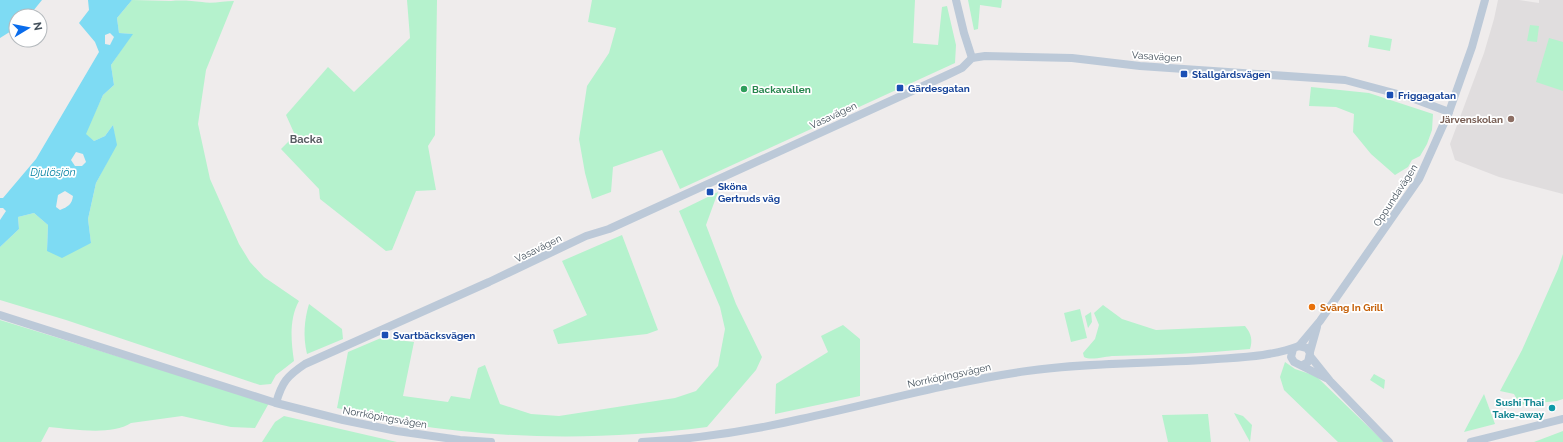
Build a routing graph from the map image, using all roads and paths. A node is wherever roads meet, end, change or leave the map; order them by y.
1 (956, 0) edge
2 (1485, 0) edge
3 (972, 58) junction
4 (1449, 112) junction
5 (0, 315) edge
6 (1320, 321) junction
7 (1296, 348) junction
8 (1310, 354) junction
9 (1263, 356) junction
10 (1292, 360) junction
11 (1302, 365) junction
12 (1330, 381) junction
13 (276, 403) junction
14 (1563, 419) edge
15 (1389, 441) edge
16 (491, 442) edge
17 (642, 442) edge
18 (1471, 442) edge

1 - 3 main road
2 - 4 main road, Oppundavägen
3 - 4 main road, Vasavägen
3 - 13 main road, Vasavägen
4 - 6 main road, Oppundavägen
5 - 13 main road, Norrköpingsvägen
6 - 7 main road, Oppundavägen
6 - 8 main road, Oppundavägen
7 - 8 main road
7 - 9 main road, Norrköpingsvägen
7 - 10 main road
8 - 11 main road
8 - 12 main road
9 - 10 main road, Norrköpingsvägen
9 - 17 main road, Norrköpingsvägen
10 - 11 main road
11 - 12 main road
12 - 15 main road
13 - 16 main road, Norrköpingsvägen
14 - 18 main road

